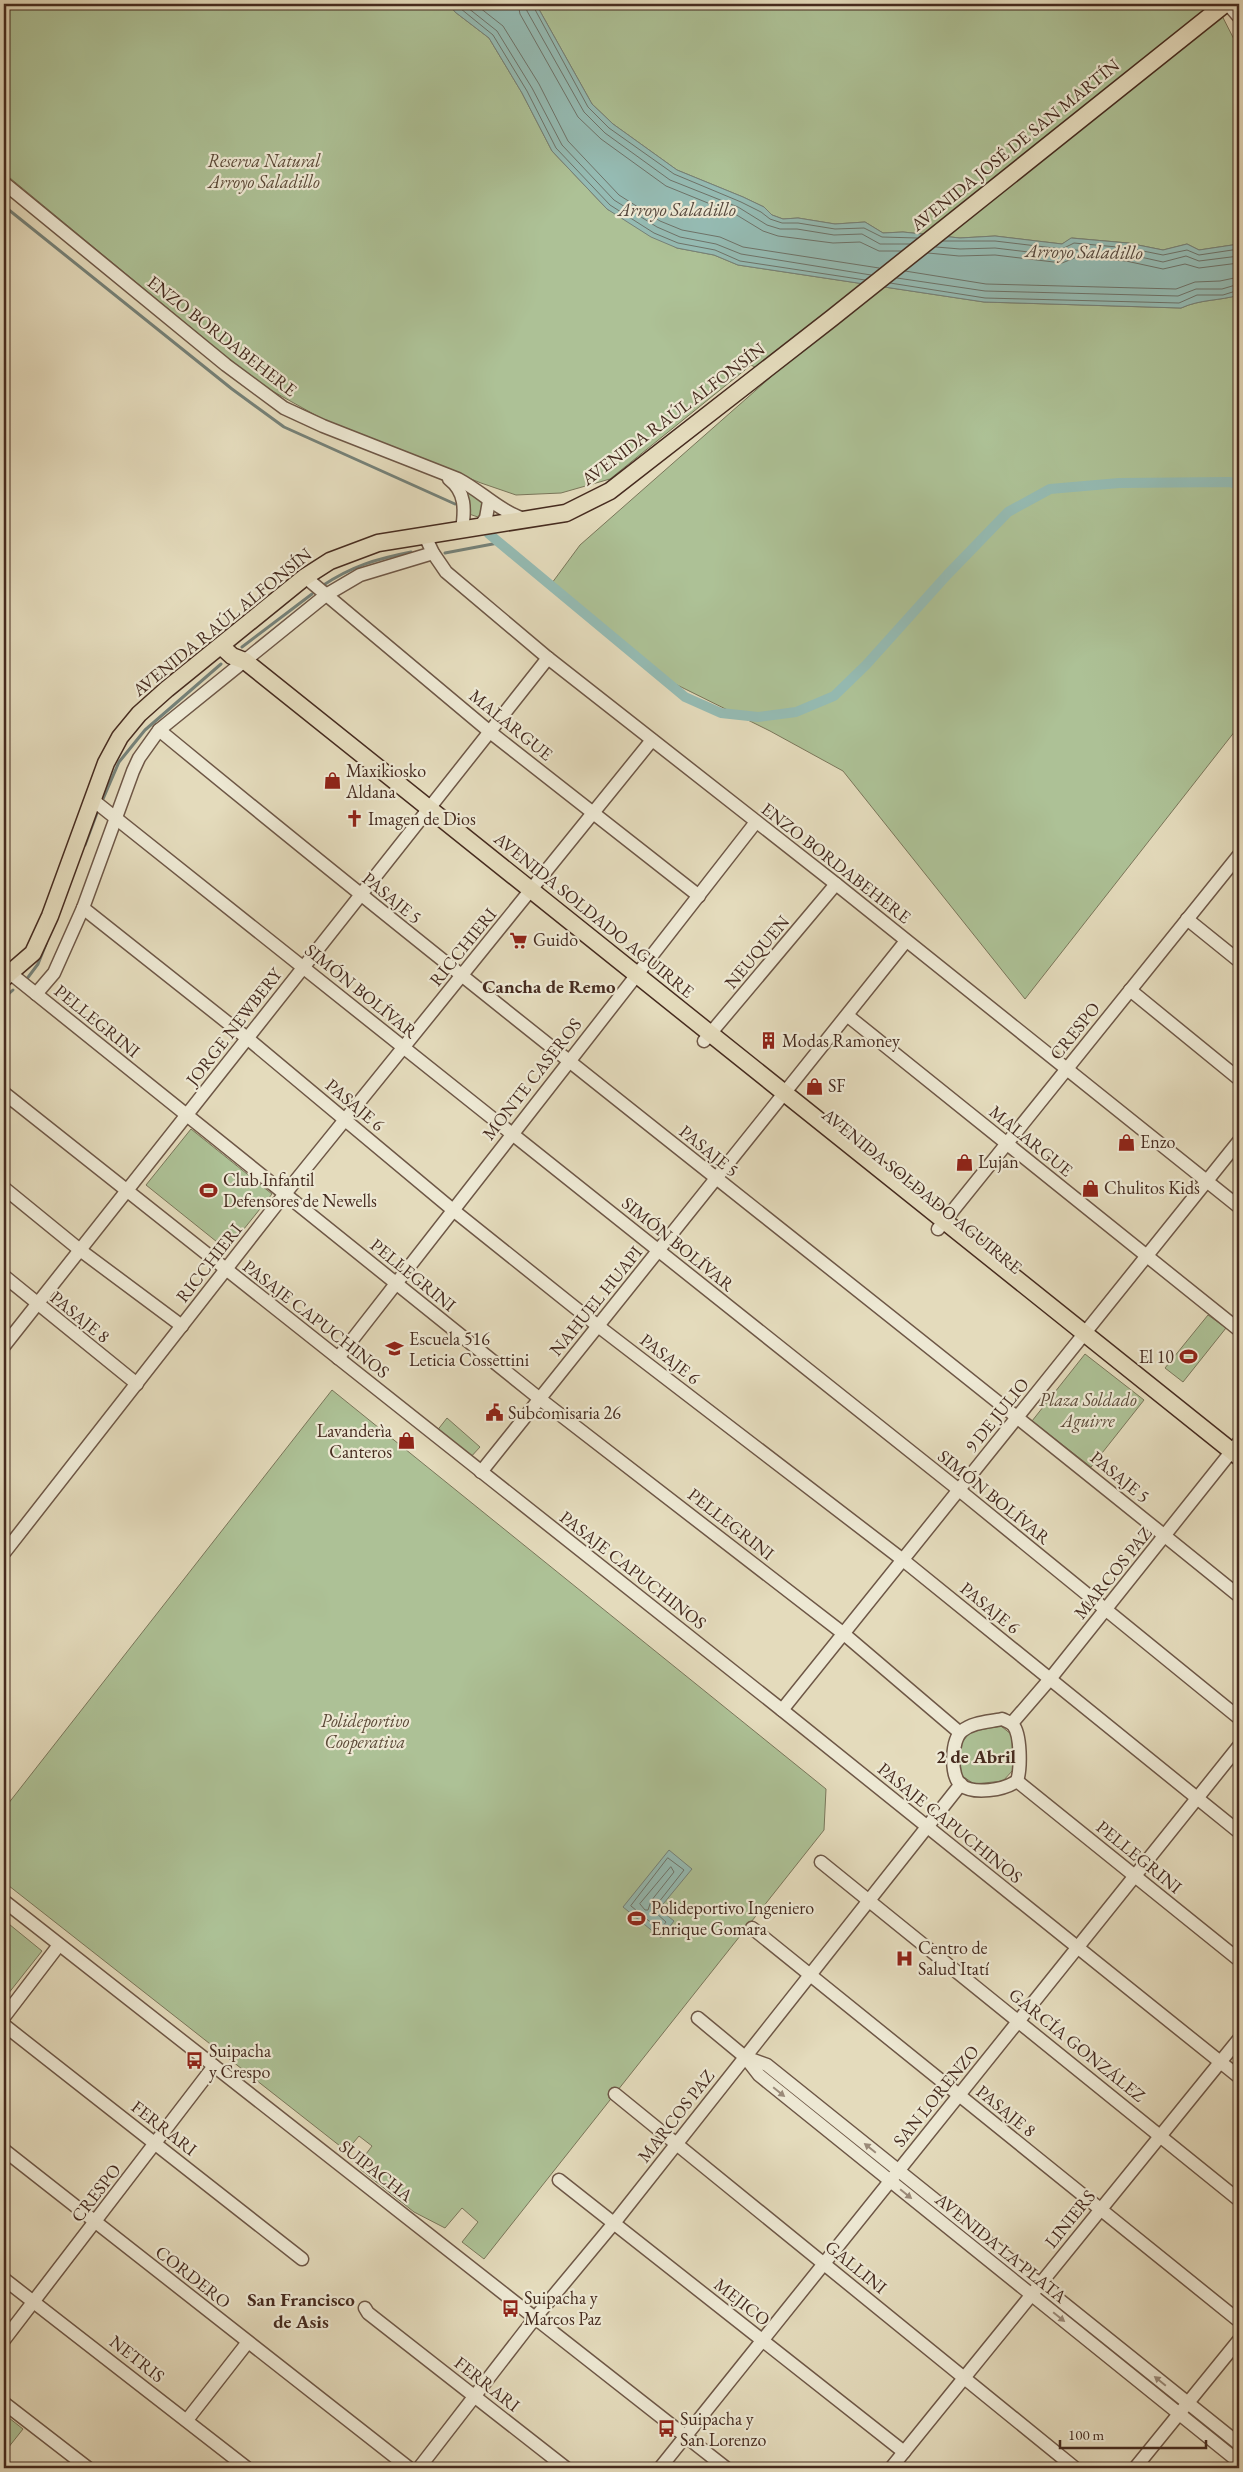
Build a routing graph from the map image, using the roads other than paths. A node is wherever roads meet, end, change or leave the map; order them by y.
1 (1226, 4) edge
2 (1239, 17) edge
3 (4, 183) edge
4 (832, 318) joint
5 (443, 475) junction
6 (489, 501) junction
7 (527, 520) junction
8 (479, 528) junction
9 (462, 530) junction
10 (425, 536) junction
11 (433, 553) junction
12 (305, 577) junction
13 (326, 595) junction
14 (234, 657) junction
15 (548, 658) junction
16 (159, 730) junction
17 (490, 732) junction
18 (652, 740) junction
19 (92, 800) junction
20 (426, 812) junction
21 (593, 813) junction
22 (117, 819) junction
23 (756, 822) junction
24 (1239, 855) edge
25 (836, 884) junction
26 (528, 894) junction
27 (360, 895) junction
28 (699, 896) junction
29 (83, 908) junction
30 (1187, 919) junction
31 (906, 941) junction
32 (1239, 961) edge
33 (303, 968) junction
34 (7, 976) edge
35 (462, 976) junction
36 (633, 978) junction
37 (1130, 990) junction
38 (36, 994) junction
39 (848, 1016) junction
40 (247, 1038) junction
41 (707, 1038) junction
42 (404, 1048) junction
43 (568, 1061) junction
44 (1066, 1070) junction
45 (1239, 1079) edge
46 (4, 1093) edge
47 (781, 1097) junction
48 (186, 1116) junction
49 (345, 1120) junction
50 (512, 1134) junction
51 (1239, 1141) edge
52 (1007, 1143) junction
53 (716, 1179) junction
54 (1207, 1181) junction
55 (4, 1188) edge
56 (127, 1191) junction
57 (284, 1195) junction
58 (1239, 1207) edge
59 (453, 1210) junction
60 (941, 1225) junction
61 (80, 1250) junction
62 (658, 1251) junction
63 (1147, 1256) junction
64 (226, 1270) junction
65 (4, 1276) edge
66 (396, 1284) junction
67 (37, 1304) junction
68 (182, 1326) junction
69 (598, 1326) junction
70 (1239, 1330) edge
71 (1081, 1338) junction
72 (4, 1346) edge
73 (338, 1358) junction
74 (136, 1384) junction
75 (540, 1399) junction
76 (1018, 1416) junction
77 (1234, 1453) edge
78 (1239, 1471) edge
79 (481, 1472) junction
80 (959, 1490) junction
81 (1165, 1535) junction
82 (4, 1553) edge
83 (903, 1560) junction
84 (1239, 1596) edge
85 (1105, 1611) junction
86 (844, 1634) junction
87 (1050, 1679) junction
88 (782, 1710) junction
89 (1239, 1718) edge
90 (1012, 1723) junction
91 (960, 1732) junction
92 (1239, 1746) edge
93 (1016, 1781) junction
94 (961, 1784) junction
95 (1197, 1798) junction
96 (928, 1827) junction
97 (1239, 1832) edge
98 (821, 1862) dead end
99 (1135, 1876) junction
100 (870, 1900) junction
101 (4, 1901) edge
102 (752, 1928) dead end
103 (60, 1945) junction
104 (1078, 1947) junction
105 (1239, 1960) edge
106 (810, 1975) junction
107 (4, 2017) edge
108 (698, 2018) dead end
109 (1019, 2021) junction
110 (4, 2025) edge
111 (1239, 2039) edge
112 (745, 2057) junction
113 (1221, 2062) junction
114 (214, 2066) junction
115 (1239, 2077) edge
116 (615, 2094) dead end
117 (959, 2096) junction
118 (1160, 2136) junction
119 (156, 2144) junction
120 (676, 2144) junction
121 (4, 2150) edge
122 (894, 2176) junction
123 (560, 2180) dead end
124 (1239, 2200) edge
125 (1101, 2210) junction
126 (95, 2222) junction
127 (614, 2223) junction
128 (302, 2259) dead end
129 (824, 2264) junction
130 (4, 2279) edge
131 (1040, 2284) junction
132 (1032, 2295) junction
133 (33, 2302) junction
134 (365, 2308) dead end
135 (535, 2318) junction
136 (1239, 2321) edge
137 (4, 2340) edge
138 (762, 2340) junction
139 (1239, 2340) edge
140 (248, 2342) junction
141 (964, 2378) junction
142 (474, 2396) junction
143 (4, 2403) edge
144 (1188, 2403) junction
145 (1179, 2414) junction
146 (187, 2420) junction
147 (685, 2436) junction
148 (1239, 2444) edge
149 (904, 2452) junction
150 (1239, 2462) edge
151 (88, 2468) edge
152 (247, 2468) edge
153 (408, 2468) edge
154 (419, 2468) edge
155 (566, 2468) edge
156 (660, 2468) edge
157 (726, 2468) edge
158 (891, 2468) edge
159 (1075, 2468) edge
160 (1135, 2468) edge

1 - 2 street
1 - 4 main road, AVENIDA JOSÉ DE SAN MARTÍN
3 - 5 street, ENZO BORDABEHERE
4 - 7 main road, AVENIDA RAÚL ALFONSÍN
5 - 6 street, ENZO BORDABEHERE
5 - 9 street, ENZO BORDABEHERE
6 - 7 street, ENZO BORDABEHERE
6 - 8 street
7 - 8 main road, AVENIDA RAÚL ALFONSÍN
8 - 9 main road, AVENIDA RAÚL ALFONSÍN
9 - 10 main road, AVENIDA RAÚL ALFONSÍN
10 - 11 street, ENZO BORDABEHERE
10 - 12 main road, AVENIDA RAÚL ALFONSÍN
11 - 13 street
11 - 15 street, ENZO BORDABEHERE
12 - 13 street, MALARGUE
12 - 14 main road, AVENIDA RAÚL ALFONSÍN
13 - 14 street
13 - 17 street, MALARGUE
14 - 16 street
14 - 19 main road, AVENIDA RAÚL ALFONSÍN
14 - 20 main road, AVENIDA SOLDADO AGUIRRE
15 - 17 street, JORGE NEWBERY
15 - 18 street, ENZO BORDABEHERE
16 - 22 street
16 - 27 street, PASAJE 5
17 - 20 street, JORGE NEWBERY
17 - 21 street, MALARGUE
18 - 21 street, RICCHIERI
18 - 23 street, ENZO BORDABEHERE
19 - 22 street, SIMÓN BOLÍVAR
19 - 34 main road, AVENIDA RAÚL ALFONSÍN
20 - 26 main road, AVENIDA SOLDADO AGUIRRE
20 - 27 street, JORGE NEWBERY
21 - 26 street, RICCHIERI
21 - 28 street, MALARGUE
22 - 29 street
22 - 33 street, SIMÓN BOLÍVAR
23 - 25 street, ENZO BORDABEHERE
23 - 28 street, MONTE CASEROS
24 - 30 street, CRESPO
25 - 31 street, ENZO BORDABEHERE
25 - 41 street, NEUQUEN
26 - 35 street, RICCHIERI
26 - 36 main road, AVENIDA SOLDADO AGUIRRE
27 - 33 street, JORGE NEWBERY
27 - 35 street, PASAJE 5
28 - 36 street, MONTE CASEROS
29 - 38 street
29 - 40 street, PASAJE 6
30 - 32 street
30 - 37 street, CRESPO
31 - 39 street, NAHUEL HUAPI
31 - 44 street, ENZO BORDABEHERE
33 - 40 street, JORGE NEWBERY
33 - 42 street, SIMÓN BOLÍVAR
34 - 38 street, PELLEGRINI
35 - 42 street, RICCHIERI
35 - 43 street, PASAJE 5
36 - 41 main road, AVENIDA SOLDADO AGUIRRE
36 - 43 street, MONTE CASEROS
37 - 44 street, CRESPO
37 - 45 street
38 - 48 street, PELLEGRINI
39 - 47 street, NAHUEL HUAPI
39 - 52 street, MALARGUE
40 - 48 street, JORGE NEWBERY
40 - 49 street, PASAJE 6
41 - 47 main road, AVENIDA SOLDADO AGUIRRE
42 - 49 street, RICCHIERI
42 - 50 street, SIMÓN BOLÍVAR
43 - 50 street, MONTE CASEROS
43 - 53 street, PASAJE 5
44 - 52 street, CRESPO
44 - 54 street, ENZO BORDABEHERE
46 - 56 street, PASAJE CAPUCHINOS
47 - 53 street, NAHUEL HUAPI
47 - 60 main road, AVENIDA SOLDADO AGUIRRE
48 - 56 street, JORGE NEWBERY
48 - 57 street, PELLEGRINI
49 - 57 street, RICCHIERI
49 - 59 street, PASAJE 6
50 - 59 street, MONTE CASEROS
50 - 62 street, SIMÓN BOLÍVAR
51 - 54 street, 9 DE JULIO
52 - 60 street, CRESPO
52 - 63 street, MALARGUE
53 - 62 street, NAHUEL HUAPI
53 - 76 street, PASAJE 5
54 - 58 street, ENZO BORDABEHERE
54 - 63 street, 9 DE JULIO
55 - 61 street
56 - 61 street, JORGE NEWBERY
56 - 64 street, PASAJE CAPUCHINOS
57 - 64 street, RICCHIERI
57 - 66 street, PELLEGRINI
59 - 66 street, MONTE CASEROS
59 - 69 street, PASAJE 6
60 - 71 main road, AVENIDA SOLDADO AGUIRRE
61 - 67 street, JORGE NEWBERY
61 - 68 street
62 - 69 street, NAHUEL HUAPI
62 - 80 street, SIMÓN BOLÍVAR
63 - 70 street, MALARGUE
63 - 71 street, 9 DE JULIO
64 - 68 street, RICCHIERI
64 - 73 street, PASAJE CAPUCHINOS
65 - 67 street, PASAJE 8
66 - 73 street, MONTE CASEROS
66 - 75 street, PELLEGRINI
67 - 72 street, JORGE NEWBERY
67 - 74 street, PASAJE 8
68 - 74 street, RICCHIERI
69 - 75 street, NAHUEL HUAPI
69 - 83 street, PASAJE 6
71 - 76 street, 9 DE JULIO
71 - 77 main road, AVENIDA SOLDADO AGUIRRE
73 - 79 street, PASAJE CAPUCHINOS
74 - 82 street, RICCHIERI
75 - 79 street, NAHUEL HUAPI
75 - 86 street, PELLEGRINI
76 - 80 street, 9 DE JULIO
76 - 81 street, PASAJE 5
77 - 78 main road, AVENIDA SOLDADO AGUIRRE
77 - 81 street, MARCOS PAZ
79 - 88 street, PASAJE CAPUCHINOS
80 - 83 street, 9 DE JULIO
80 - 85 street, SIMÓN BOLÍVAR
81 - 84 street, PASAJE 5
81 - 85 street, MARCOS PAZ
83 - 86 street, 9 DE JULIO
83 - 87 street, PASAJE 6
85 - 87 street, MARCOS PAZ
85 - 89 street, SIMÓN BOLÍVAR
86 - 88 street, 9 DE JULIO
86 - 91 street, PELLEGRINI
87 - 90 street, MARCOS PAZ
87 - 95 street, PASAJE 6
88 - 96 street, PASAJE CAPUCHINOS
90 - 91 street
90 - 93 street
91 - 94 street
92 - 95 street, SAN LORENZO
93 - 94 street
93 - 99 street, PELLEGRINI
94 - 96 street, MARCOS PAZ
95 - 97 street, PASAJE 6
95 - 99 street, SAN LORENZO
96 - 100 street, MARCOS PAZ
96 - 104 street, PASAJE CAPUCHINOS
98 - 100 street, GARCÍA GONZÁLEZ
99 - 104 street, SAN LORENZO
99 - 105 street, PELLEGRINI
100 - 106 street, MARCOS PAZ
100 - 109 street, GARCÍA GONZÁLEZ
101 - 103 street, SUIPACHA
102 - 106 street, PASAJE 8
103 - 107 street
103 - 114 street, SUIPACHA
104 - 109 street, SAN LORENZO
104 - 113 street, PASAJE CAPUCHINOS
106 - 112 street, MARCOS PAZ
106 - 117 street, PASAJE 8
108 - 112 street, AVENIDA LA PLATA
109 - 117 street, SAN LORENZO
109 - 118 street, GARCÍA GONZÁLEZ
110 - 119 street, FERRARI
111 - 113 street, LINIERS
112 - 120 street, MARCOS PAZ
112 - 122 street, AVENIDA LA PLATA
113 - 115 street, PASAJE CAPUCHINOS
113 - 118 street, LINIERS
114 - 119 street, CRESPO
114 - 135 street, SUIPACHA
116 - 120 street, GALLINI
117 - 122 street, SAN LORENZO
117 - 125 street, PASAJE 8
118 - 124 street, GARCÍA GONZÁLEZ
118 - 125 street, LINIERS
119 - 126 street, CRESPO
119 - 128 street, FERRARI
120 - 127 street, MARCOS PAZ
120 - 129 street, GALLINI
121 - 126 street, CORDERO
122 - 129 street, SAN LORENZO
122 - 131 street, AVENIDA LA PLATA
122 -> 132 street, AVENIDA LA PLATA
123 - 127 street, MEJICO
125 - 131 street, LINIERS
125 - 136 street, PASAJE 8
126 - 133 street, CRESPO
126 - 140 street, CORDERO
127 - 135 street, MARCOS PAZ
127 - 138 street, MEJICO
129 - 138 street, SAN LORENZO
129 - 141 street, GALLINI
130 - 133 street, NETRIS
131 - 132 street, LINIERS
144 -> 131 street, AVENIDA LA PLATA
132 - 141 street, LINIERS
132 -> 145 street, AVENIDA LA PLATA
133 - 137 street, CRESPO
133 - 146 street, NETRIS
134 - 142 street, FERRARI
135 - 142 street, MARCOS PAZ
135 - 147 street, SUIPACHA
138 - 147 street, SAN LORENZO
138 - 149 street, MEJICO
139 - 144 street
140 - 146 street
140 - 153 street, CORDERO
141 - 149 street, LINIERS
141 - 159 street, GALLINI
142 - 154 street, MARCOS PAZ
142 - 155 street, FERRARI
143 - 151 street
144 - 145 street
144 - 148 street, AVENIDA LA PLATA
145 - 150 street, AVENIDA LA PLATA
145 - 160 street
146 - 152 street, NETRIS
147 - 156 street, SAN LORENZO
147 - 157 street, SUIPACHA
149 - 158 street, LINIERS

